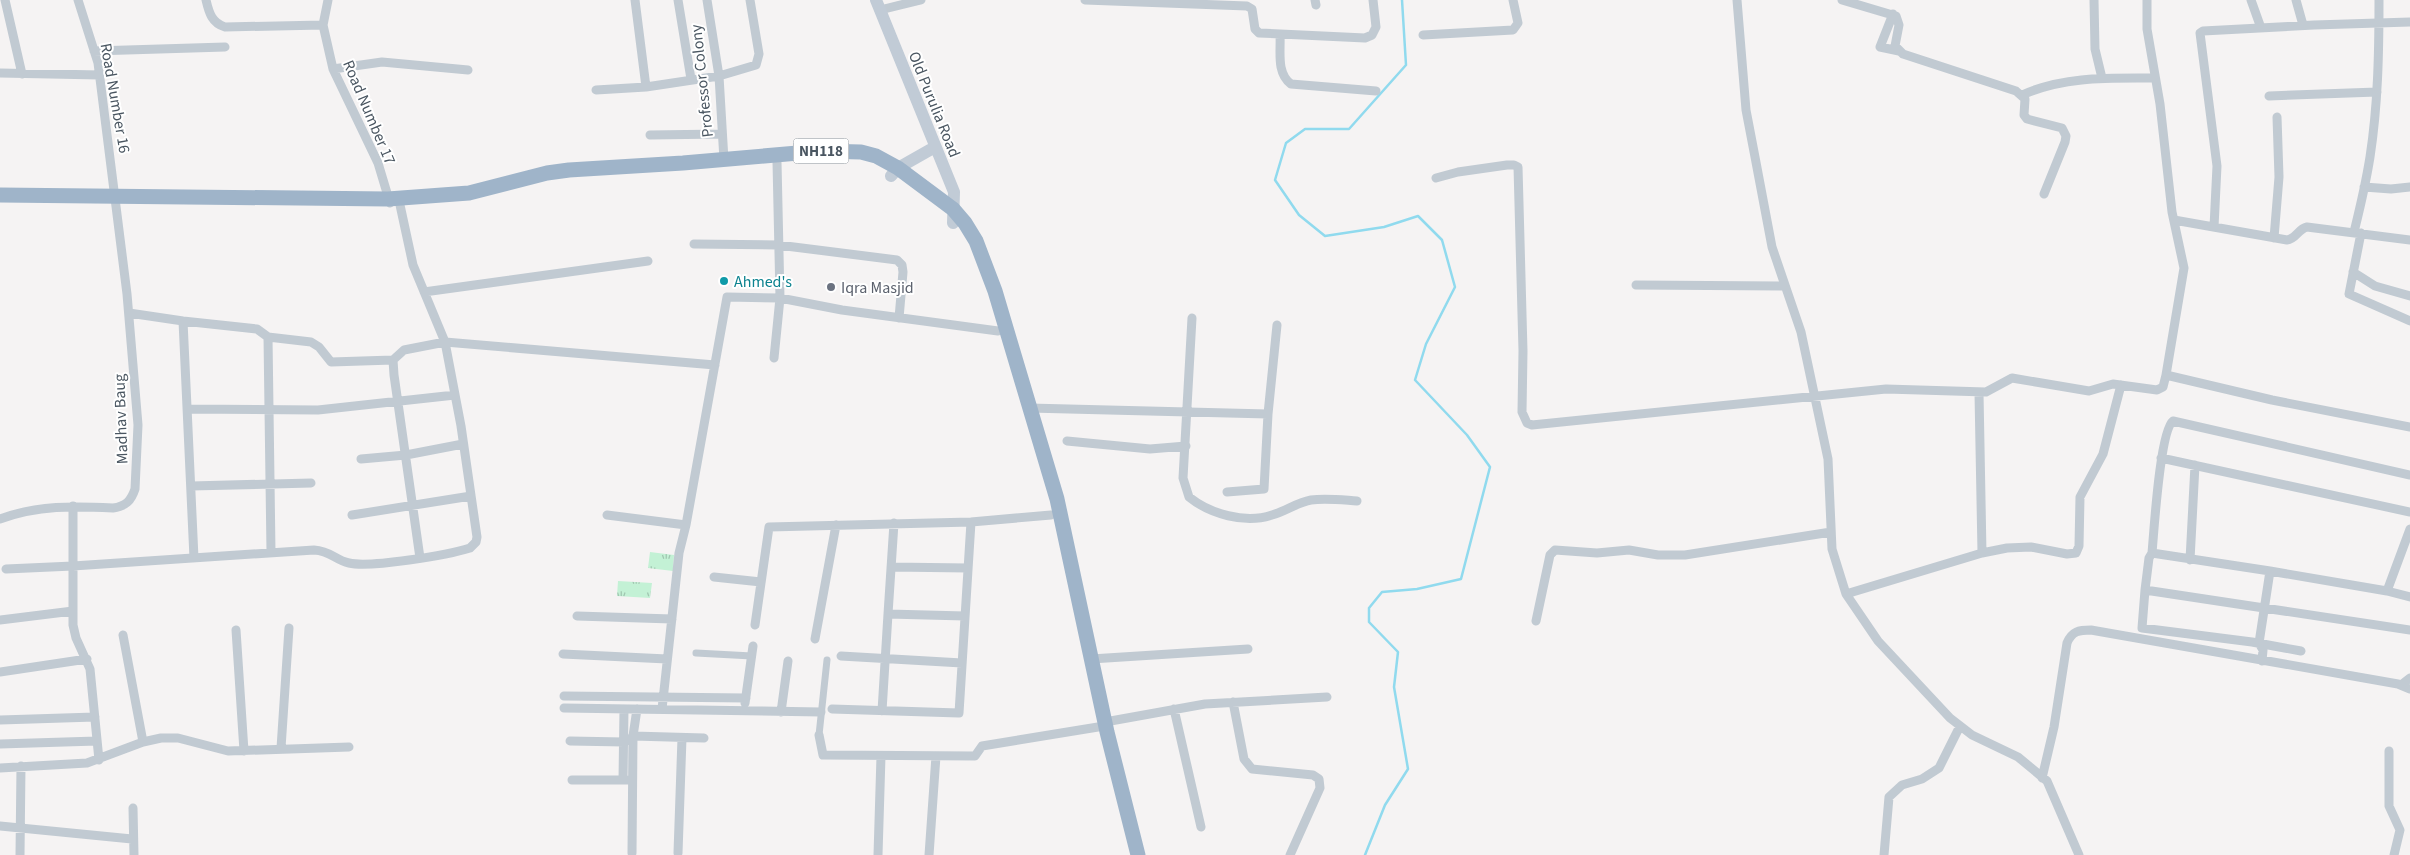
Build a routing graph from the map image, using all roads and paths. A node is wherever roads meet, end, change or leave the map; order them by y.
1 (5, 0) edge
2 (78, 0) edge
3 (206, 0) edge
4 (328, 0) edge
5 (634, 0) edge
6 (678, 0) edge
7 (707, 0) edge
8 (750, 0) edge
9 (921, 0) edge
10 (1085, 0) edge
11 (1373, 0) edge
12 (1513, 0) edge
13 (1737, 0) edge
14 (1842, 0) edge
15 (2094, 0) edge
16 (2147, 0) edge
17 (2251, 0) edge
18 (2296, 0) edge
19 (2379, 0) edge
20 (878, 5) edge
21 (1893, 14) junction
22 (2410, 22) edge
23 (2379, 23) junction
24 (323, 25) junction
25 (2303, 25) junction
26 (2261, 28) junction
27 (1280, 35) junction
28 (1423, 35) dead end
29 (226, 47) dead end
30 (94, 51) junction
31 (1898, 51) junction
32 (334, 69) junction
33 (468, 70) dead end
34 (0, 74) edge
35 (22, 74) junction
36 (100, 75) junction
37 (719, 76) junction
38 (2102, 78) junction
39 (2155, 78) junction
40 (691, 80) junction
41 (646, 87) junction
42 (596, 90) dead end
43 (1376, 91) dead end
44 (2377, 92) junction
45 (2022, 95) junction
46 (2269, 96) dead end
47 (2277, 117) dead end
48 (722, 134) junction
49 (650, 135) dead end
50 (935, 148) junction
51 (724, 160) junction
52 (777, 162) junction
53 (894, 172) junction
54 (1436, 178) dead end
55 (2364, 187) junction
56 (2410, 187) edge
57 (2044, 194) dead end
58 (0, 195) edge
59 (116, 199) junction
60 (0, 202) edge
61 (393, 203) junction
62 (953, 216) junction
63 (2174, 220) junction
64 (2214, 227) junction
65 (2358, 233) junction
66 (2274, 238) junction
67 (2410, 240) edge
68 (694, 244) dead end
69 (778, 245) junction
70 (648, 261) dead end
71 (2353, 272) junction
72 (1636, 285) dead end
73 (1785, 286) junction
74 (424, 292) junction
75 (2410, 296) edge
76 (780, 298) junction
77 (129, 313) junction
78 (899, 318) junction
79 (1192, 318) dead end
80 (183, 321) junction
81 (2410, 321) edge
82 (1277, 325) dead end
83 (998, 331) junction
84 (268, 336) junction
85 (445, 342) junction
86 (774, 358) dead end
87 (393, 360) junction
88 (715, 364) junction
89 (2166, 375) junction
90 (2121, 385) junction
91 (1979, 393) junction
92 (455, 395) junction
93 (1815, 397) junction
94 (398, 402) junction
95 (1029, 408) junction
96 (187, 409) junction
97 (268, 411) junction
98 (1188, 412) junction
99 (1268, 414) junction
100 (2410, 427) edge
101 (1067, 441) dead end
102 (463, 444) junction
103 (1186, 446) junction
104 (406, 455) junction
105 (2161, 458) junction
106 (361, 459) dead end
107 (2195, 465) junction
108 (2410, 475) edge
109 (311, 484) dead end
110 (269, 485) junction
111 (191, 486) junction
112 (1227, 492) dead end
113 (471, 496) junction
114 (1357, 501) dead end
115 (412, 505) junction
116 (73, 506) junction
117 (2410, 512) edge
118 (352, 515) dead end
119 (606, 515) dead end
120 (1051, 515) junction
121 (0, 519) edge
122 (971, 522) junction
123 (894, 524) junction
124 (686, 525) junction
125 (836, 525) junction
126 (2410, 529) edge
127 (1831, 532) junction
128 (271, 552) junction
129 (1982, 553) junction
130 (2152, 553) junction
131 (194, 558) junction
132 (420, 558) junction
133 (2190, 560) junction
134 (73, 566) junction
135 (891, 567) junction
136 (968, 568) junction
137 (6, 569) dead end
138 (2270, 571) junction
139 (714, 577) dead end
140 (761, 582) junction
141 (2145, 590) junction
142 (2387, 591) junction
143 (1846, 594) junction
144 (2410, 597) edge
145 (2264, 608) junction
146 (73, 611) junction
147 (888, 614) junction
148 (577, 616) dead end
149 (965, 616) junction
150 (672, 619) junction
151 (0, 620) edge
152 (1536, 621) dead end
153 (755, 625) dead end
154 (289, 628) dead end
155 (236, 630) dead end
156 (2410, 630) edge
157 (123, 635) dead end
158 (815, 639) dead end
159 (2258, 643) junction
160 (1248, 649) dead end
161 (753, 651) joint
162 (2301, 651) dead end
163 (696, 653) dead end
164 (564, 654) dead end
165 (841, 656) dead end
166 (87, 659) junction
167 (667, 659) junction
168 (886, 659) junction
169 (1091, 659) junction
170 (2250, 659) junction
171 (828, 660) dead end
172 (788, 661) dead end
173 (2262, 661) junction
174 (962, 663) junction
175 (0, 672) edge
176 (2410, 678) edge
177 (2406, 687) edge
178 (564, 696) dead end
179 (663, 697) junction
180 (1327, 697) dead end
181 (746, 698) junction
182 (1233, 702) junction
183 (564, 708) dead end
184 (1174, 708) junction
185 (624, 709) junction
186 (637, 709) junction
187 (832, 709) dead end
188 (662, 710) junction
189 (744, 711) junction
190 (882, 711) junction
191 (781, 712) junction
192 (821, 712) junction
193 (95, 717) junction
194 (0, 720) edge
195 (1101, 724) junction
196 (1960, 726) junction
197 (819, 734) joint
198 (633, 736) junction
199 (682, 738) junction
200 (704, 738) dead end
201 (97, 741) junction
202 (570, 741) dead end
203 (143, 742) junction
204 (624, 742) junction
205 (0, 744) edge
206 (349, 747) dead end
207 (280, 748) junction
208 (244, 751) junction
209 (2390, 751) dead end
210 (881, 756) junction
211 (936, 756) junction
212 (99, 760) junction
213 (21, 766) junction
214 (0, 768) edge
215 (2042, 778) junction
216 (572, 780) dead end
217 (628, 780) junction
218 (133, 808) dead end
219 (0, 826) edge
220 (20, 826) junction
221 (1201, 827) dead end
222 (132, 839) junction
223 (632, 853) dead end
224 (678, 853) dead end
225 (20, 855) edge
226 (134, 855) edge
227 (878, 855) edge
228 (929, 855) edge
229 (1128, 855) edge
230 (1138, 855) edge
231 (1290, 855) edge
232 (1884, 855) edge
233 (2078, 855) edge
234 (2394, 855) edge

1 - 35 street
2 - 30 street, Road Number 16
3 - 24 street
4 - 24 street, Road Number 17
5 - 41 street
6 - 40 street
7 - 37 street, Professor Colony
8 - 37 street
9 - 20 street
10 - 27 street
11 - 27 street
12 - 28 street
13 - 73 street
14 - 21 street
15 - 38 street
16 - 39 street
17 - 26 street
18 - 25 street
19 - 23 street
20 - 50 main road, Old Purulia Road
21 - 31 street
21 - 31 street
22 - 23 street
23 - 25 street
23 - 44 street
24 - 32 street, Road Number 17
25 - 26 street
26 - 64 street
27 - 43 street
29 - 30 street
30 - 36 street, Road Number 16
31 - 45 street
32 - 33 street
32 - 61 street, Road Number 17
34 - 35 street
35 - 36 street
36 - 59 street, Road Number 16
37 - 40 street
37 - 48 street, Professor Colony
38 - 39 street
38 - 45 street
39 - 63 street
40 - 41 street
41 - 42 street
44 - 46 street
44 - 55 street
45 - 57 street
47 - 66 street
48 - 49 street
48 - 51 street, Professor Colony
50 - 53 main road
50 - 62 main road, Old Purulia Road
51 - 53 highway, NH118
51 - 61 highway, NH118
52 - 53 highway, NH118
52 - 61 highway, NH118
52 - 69 street
53 - 62 highway, NH118
54 - 93 street
55 - 56 street
55 - 65 street
58 - 59 highway, NH118
59 - 60 highway, NH118
59 - 61 highway, NH118
59 - 77 street, Madhav Baug
61 - 74 street, Road Number 17
62 - 83 highway, NH118
62 - 95 highway, NH118
63 - 64 street
63 - 89 street
64 - 66 street
65 - 66 street
65 - 67 street
65 - 71 street
68 - 69 street
69 - 76 street
69 - 78 street
70 - 74 street
71 - 75 street
71 - 81 street
72 - 73 street
73 - 93 street
74 - 85 street, Road Number 17
76 - 78 street
76 - 86 street
76 - 88 street
77 - 80 street
77 - 116 street, Madhav Baug
78 - 83 street
79 - 98 street
80 - 84 street
80 - 96 street
82 - 99 street
83 - 120 highway, NH118
84 - 87 street
84 - 97 street
85 - 87 street
85 - 88 street
85 - 92 street, Road Number 17
87 - 94 street
88 - 124 street
89 - 90 street
89 - 100 street
90 - 91 street
90 - 129 street
91 - 93 street
91 - 129 street
92 - 94 street
92 - 102 street, Road Number 17
93 - 127 street
94 - 97 street
94 - 104 street
95 - 98 street
95 - 169 highway, NH118
96 - 97 street
96 - 111 street
97 - 110 street
98 - 99 street
98 - 103 street
99 - 112 street
101 - 103 street
102 - 104 street
102 - 113 street, Road Number 17
103 - 114 street
104 - 106 street
104 - 115 street
105 - 107 street
105 - 108 street
105 - 130 street
107 - 117 street
107 - 133 street
109 - 110 street
110 - 111 street
110 - 128 street
111 - 131 street
113 - 115 street
113 - 132 street, Road Number 17
115 - 118 street
115 - 132 street
116 - 121 street, Madhav Baug
116 - 134 street
119 - 124 street
120 - 122 street
120 - 195 highway, NH118
122 - 123 street
122 - 136 street
123 - 125 street
123 - 135 street
124 - 150 street
125 - 140 street
125 - 158 street
126 - 142 street
127 - 143 street
127 - 152 street
128 - 131 street
128 - 132 street
129 - 143 street
130 - 133 street
130 - 141 street
131 - 134 street
133 - 138 street
134 - 137 street
134 - 146 street
135 - 136 street
135 - 147 street
136 - 149 street
138 - 142 street
138 - 145 street
139 - 140 street
140 - 153 street
141 - 145 street
141 - 159 street
142 - 144 street
143 - 196 street
145 - 156 street
145 - 159 street
146 - 151 street
146 - 166 street
147 - 149 street
147 - 168 street
148 - 150 street
149 - 174 street
150 - 167 street
154 - 207 street
155 - 208 street
157 - 203 street
159 - 162 street
159 - 170 street
159 - 173 street
160 - 169 street
161 - 163 street
161 - 181 street
164 - 167 street
165 - 168 street
166 - 175 street
166 - 193 street
167 - 179 street
168 - 174 street
168 - 190 street
169 - 195 highway, NH118
170 - 173 street
170 - 215 street
171 - 192 street
172 - 191 street
173 - 177 street
174 - 190 street
176 - 177 street
178 - 179 street
179 - 181 street
179 - 188 street
180 - 182 street
181 - 189 street
182 - 184 street
182 - 231 street
183 - 185 street
184 - 195 street
184 - 221 street
185 - 186 street
185 - 204 street
186 - 188 street
186 - 198 street
187 - 190 street
188 - 189 street
189 - 191 street
191 - 192 street
192 - 197 street
193 - 194 street
193 - 201 street
195 - 211 street
195 - 229 highway, NH118
195 - 230 highway, NH118
196 - 215 street
196 - 232 street
197 - 210 street
198 - 199 street
198 - 204 street
198 - 217 street
199 - 200 street
199 - 224 street
201 - 205 street
201 - 212 street
202 - 204 street
203 - 208 street
203 - 212 street
204 - 217 street
206 - 207 street
207 - 208 street
209 - 234 street
210 - 211 street
210 - 227 street
211 - 228 street
212 - 213 street
213 - 214 street
213 - 220 street
215 - 233 street
216 - 217 street
217 - 223 street
218 - 222 street
219 - 220 street
220 - 222 street
220 - 225 street
222 - 226 street

